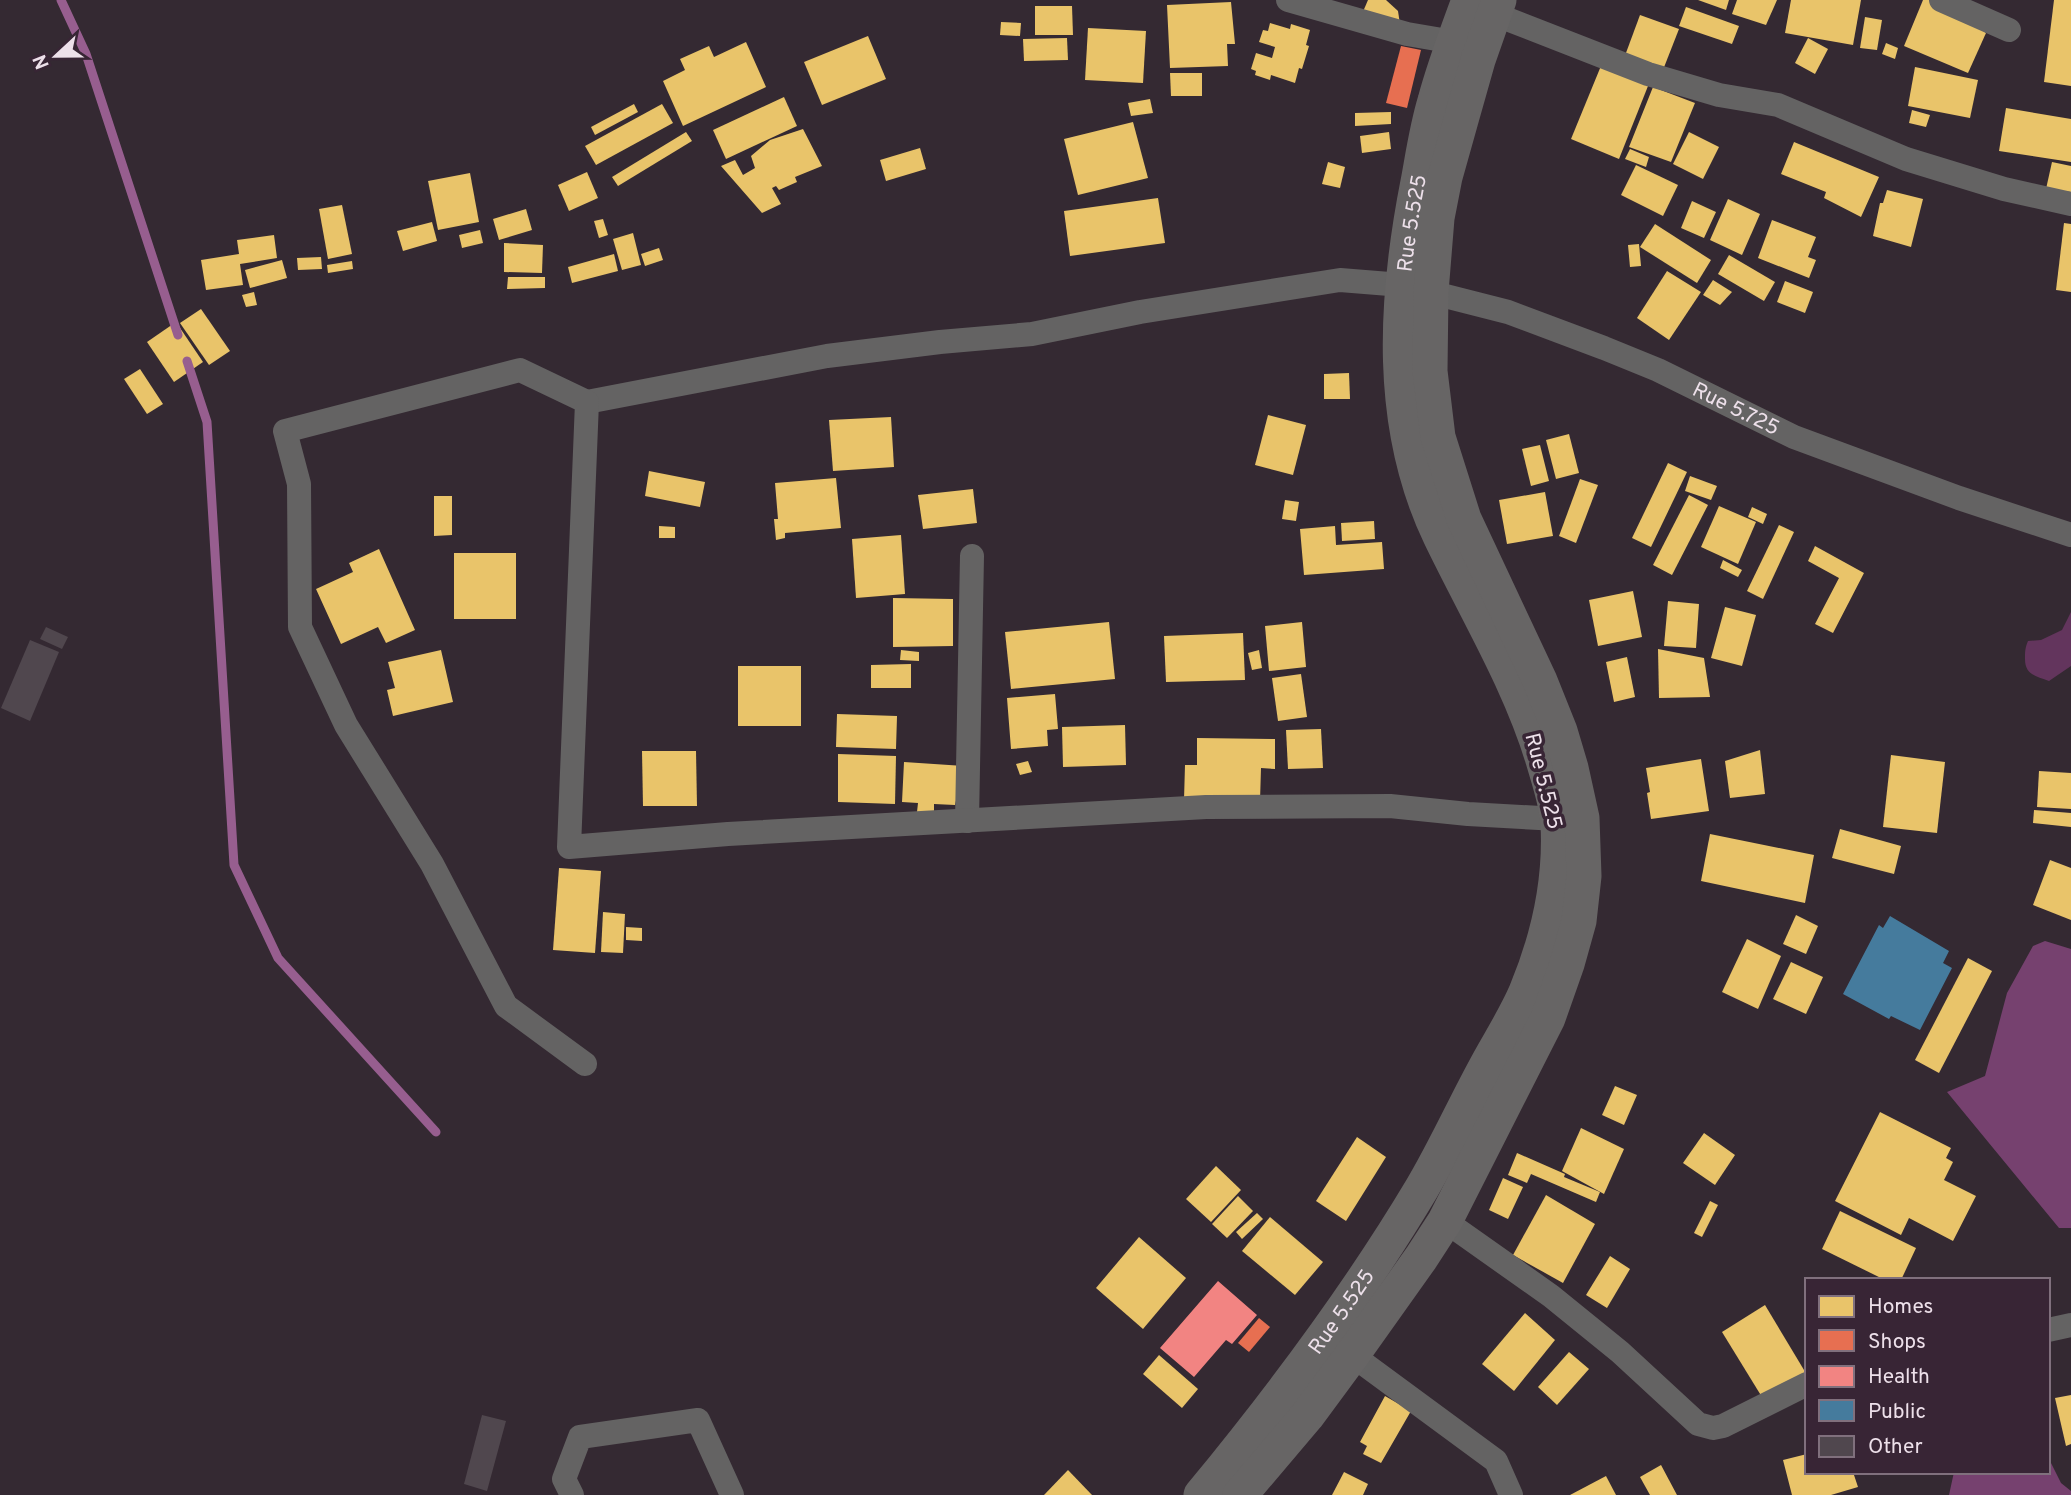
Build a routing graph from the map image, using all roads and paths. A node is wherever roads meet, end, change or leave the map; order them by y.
1 (1288, 0) edge
2 (1941, 0) edge
3 (1487, 5) edge
4 (2009, 30) dead end
5 (1454, 42) junction
6 (2071, 204) edge
7 (1416, 288) junction
8 (587, 402) junction
9 (2071, 535) edge
10 (972, 556) dead end
11 (1558, 819) junction
12 (967, 821) junction
13 (585, 1064) dead end
14 (1445, 1221) junction
15 (2071, 1325) edge
16 (2050, 1330) edge
17 (1352, 1355) junction
18 (1805, 1385) edge
19 (572, 1495) edge
20 (732, 1495) edge
21 (1201, 1495) edge
22 (1240, 1495) edge
23 (1511, 1495) edge

1 - 5 street
2 - 4 street
3 - 5 street, Rue 5.525
3 - 6 street
3 - 7 street, Rue 5.525
5 - 7 street, Rue 5.525
7 - 8 street, Rue 5.725
7 - 9 street, Rue 5.725
7 - 11 street, Rue 5.525
7 - 14 street, Rue 5.525
8 - 12 street
8 - 13 street
10 - 12 street
11 - 12 street
11 - 21 street, Rue 5.525
14 - 17 street, Rue 5.525
14 - 18 street
15 - 16 street
17 - 22 street, Rue 5.525
17 - 23 street
19 - 20 street

